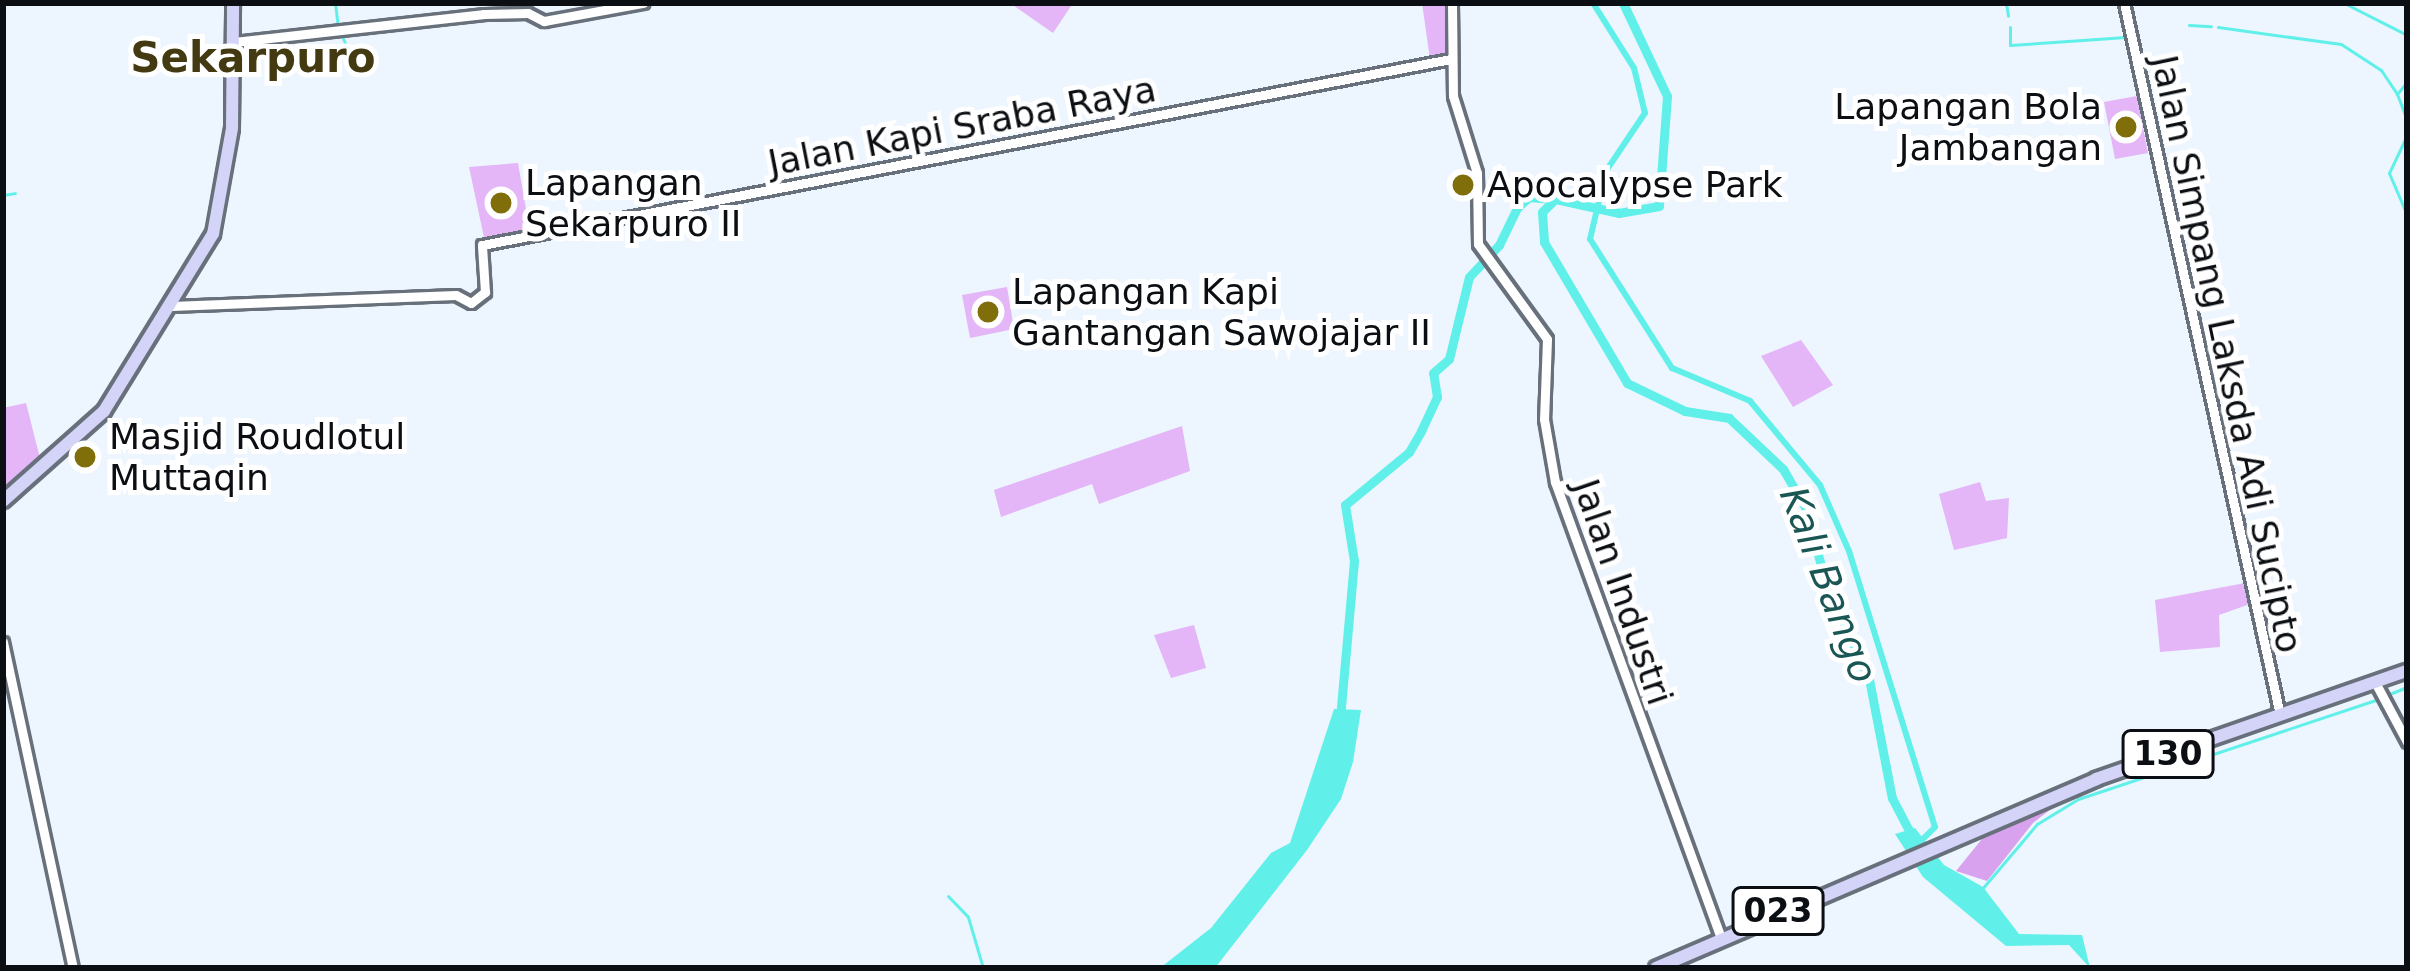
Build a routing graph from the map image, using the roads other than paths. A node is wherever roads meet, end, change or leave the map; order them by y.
1 (233, 3) edge
2 (617, 3) edge
3 (643, 3) edge
4 (1452, 3) edge
5 (2124, 3) edge
6 (543, 18) junction
7 (234, 42) junction
8 (1451, 59) junction
9 (171, 306) junction
10 (3, 501) edge
11 (3, 641) edge
12 (2407, 671) edge
13 (2379, 693) junction
14 (2280, 716) junction
15 (2407, 742) edge
16 (1904, 862) joint
17 (1720, 937) junction
18 (73, 968) edge
19 (1656, 968) edge

1 - 7 main road
2 - 6 street
3 - 6 street
4 - 8 street
5 - 14 street, Jalan Simpang Laksda Adi Sucipto
6 - 7 street
7 - 9 main road
8 - 9 street, Jalan Kapi Sraba Raya
8 - 17 street, Jalan Industri
9 - 10 main road
11 - 18 street
12 - 13 main road, 130
13 - 14 main road, 130
13 - 15 street
14 - 16 main road, 130
16 - 17 main road, 023
17 - 19 main road, 023

